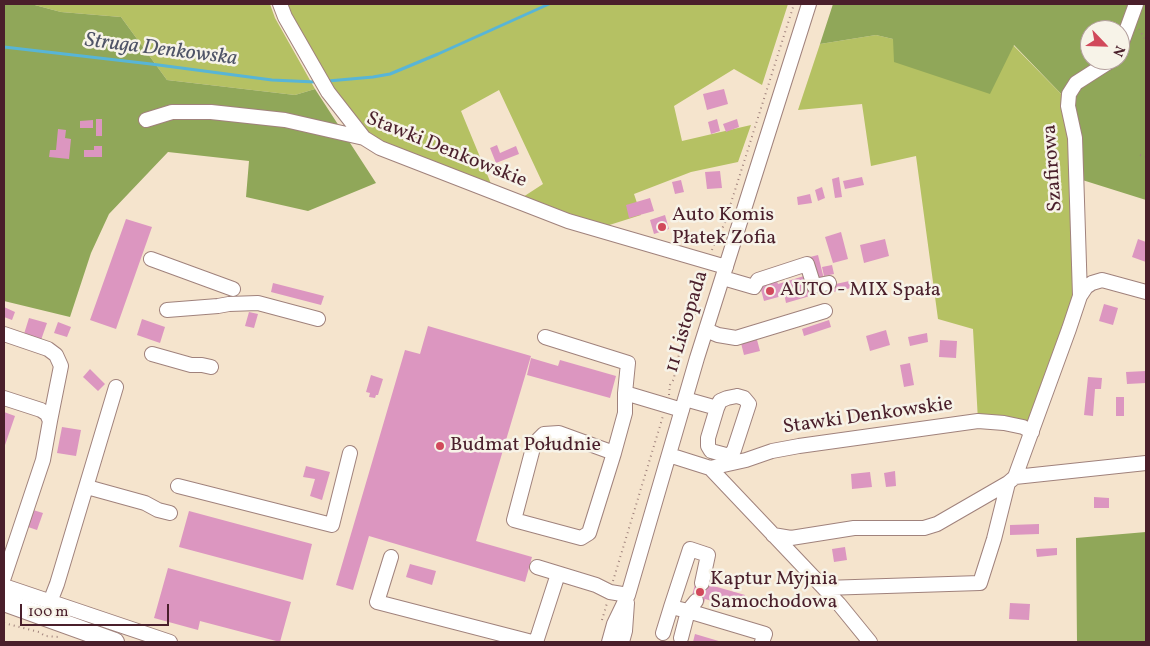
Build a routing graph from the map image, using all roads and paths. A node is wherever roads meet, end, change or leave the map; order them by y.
1 (280, 4) edge
2 (794, 4) edge
3 (809, 4) edge
4 (1136, 4) edge
5 (1130, 20) edge
6 (1097, 70) edge
7 (146, 120) dead end
8 (364, 138) junction
9 (1140, 155) dead end
10 (1146, 157) edge
11 (151, 259) dead end
12 (708, 263) junction
13 (724, 272) junction
14 (829, 283) dead end
15 (232, 289) dead end
16 (1146, 292) edge
17 (1080, 296) junction
18 (167, 310) dead end
19 (825, 311) dead end
20 (318, 319) dead end
21 (706, 330) junction
22 (4, 334) edge
23 (545, 337) dead end
24 (152, 354) dead end
25 (211, 367) dead end
26 (116, 387) dead end
27 (625, 393) junction
28 (4, 398) edge
29 (683, 405) junction
30 (666, 406) junction
31 (717, 408) dead end
32 (50, 421) junction
33 (1032, 432) junction
34 (350, 453) dead end
35 (614, 453) junction
36 (669, 454) junction
37 (1146, 463) edge
38 (710, 468) junction
39 (1011, 480) junction
40 (178, 486) dead end
41 (87, 487) junction
42 (170, 513) dead end
43 (773, 535) junction
44 (391, 557) dead end
45 (537, 567) dead end
46 (558, 574) junction
47 (4, 577) edge
48 (702, 583) dead end
49 (4, 586) edge
50 (824, 588) junction
51 (610, 592) junction
52 (628, 595) junction
53 (4, 602) edge
54 (50, 602) junction
55 (692, 606) junction
56 (671, 607) junction
57 (4, 623) edge
58 (601, 625) dead end
59 (59, 637) dead end
60 (662, 638) edge
61 (680, 640) edge
62 (114, 642) edge
63 (170, 642) edge
64 (532, 642) edge
65 (536, 642) edge
66 (609, 642) edge
67 (622, 642) edge
68 (762, 642) edge
69 (870, 642) edge

1 - 8 street
2 - 12 path
3 - 13 street, 11 Listopada
4 - 5 street
6 - 17 street, Szafirowa
7 - 8 street, Stawki Denkowskie
8 - 12 street, Stawki Denkowskie
9 - 10 path
11 - 15 street
12 - 13 street, Stawki Denkowskie
12 - 30 path
13 - 14 street, Stawki Denkowskie
13 - 21 street, 11 Listopada
16 - 17 street
17 - 33 street
18 - 20 street
19 - 21 street
21 - 29 street, 11 Listopada
22 - 32 street
23 - 27 street
24 - 25 street
26 - 41 street
27 - 30 street
27 - 35 street
28 - 32 street
29 - 30 street
29 - 31 street
29 - 36 street, 11 Listopada
30 - 51 path
32 - 47 street
33 - 38 street, Stawki Denkowskie
33 - 39 street
34 - 40 street
35 - 35 street
36 - 38 street
36 - 52 street, 11 Listopada
37 - 39 street
38 - 43 street
39 - 43 street
39 - 50 street
41 - 42 street
41 - 54 street
43 - 50 street
44 - 64 street
45 - 46 street
46 - 51 street
46 - 65 street
48 - 56 street
49 - 54 street
50 - 69 street
51 - 52 street
51 - 58 path
52 - 66 street, 11 Listopada
52 - 67 street, 11 Listopada
53 - 62 main road
54 - 63 street
55 - 56 street
55 - 61 street
55 - 68 street
56 - 60 street
57 - 59 path
60 - 61 street

